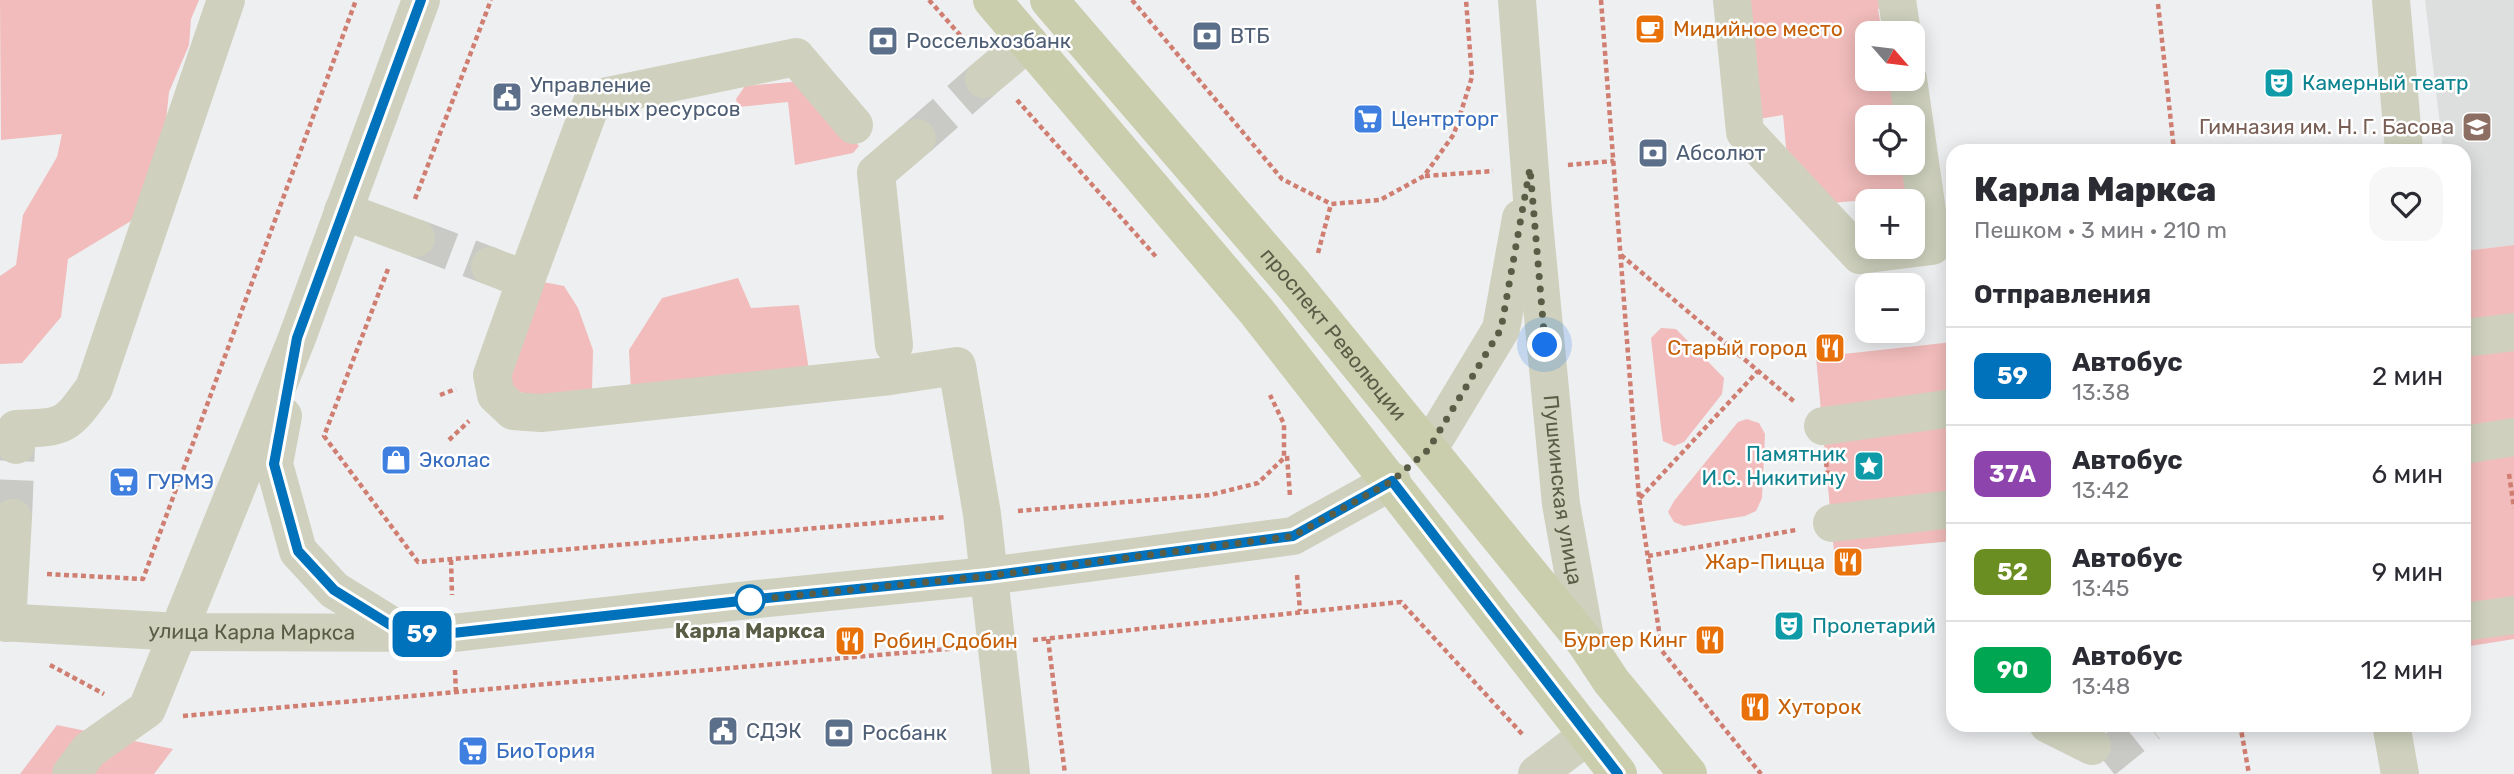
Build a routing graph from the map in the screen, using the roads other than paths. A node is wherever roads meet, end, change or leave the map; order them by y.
1 (226, 0) edge
2 (421, 0) edge
3 (992, 0) edge
4 (1049, 0) edge
5 (1517, 0) edge
6 (1732, 0) edge
7 (1897, 0) edge
8 (2390, 0) edge
9 (1900, 21) edge
10 (1028, 42) junction
11 (988, 76) tunnel mouth
12 (1910, 91) edge
13 (854, 125) dead end
14 (917, 138) tunnel mouth
15 (2403, 144) edge
16 (1530, 168) junction
17 (343, 211) junction
18 (416, 238) tunnel mouth
19 (490, 267) tunnel mouth
20 (526, 280) junction
21 (2514, 331) edge
22 (2471, 337) edge
23 (297, 338) junction
24 (894, 345) dead end
25 (1946, 409) edge
26 (1823, 426) road end
27 (11, 434) edge
28 (2514, 437) edge
29 (2471, 444) edge
30 (1428, 450) junction
31 (1392, 481) junction
32 (1946, 510) edge
33 (13, 518) tunnel mouth
34 (1832, 523) road end
35 (988, 576) junction
36 (2514, 615) edge
37 (2471, 621) edge
38 (4, 622) edge
39 (180, 632) junction
40 (405, 634) junction
41 (1586, 643) junction
42 (2064, 732) edge
43 (2392, 732) edge
44 (1588, 735) junction
45 (2092, 746) dead end
46 (1543, 770) edge
47 (71, 774) edge
48 (1011, 774) edge
49 (1618, 774) edge
50 (1688, 774) edge
51 (2400, 774) edge

1 - 27 street
2 - 17 street
3 - 10 main road
4 - 30 main road, проспект Революции
5 - 16 street, Пушкинская улица
6 - 12 street
7 - 9 street
8 - 15 street
10 - 11 street
10 - 31 main road
13 - 20 street
14 - 24 street
16 - 30 street, улица Карла Маркса
16 - 41 street, Пушкинская улица
17 - 18 street
17 - 23 street
19 - 20 street
20 - 35 street
21 - 22 street
23 - 39 street
23 - 40 street
25 - 26 street
28 - 29 street
30 - 31 main road, улица Карла Маркса
30 - 41 main road, проспект Революции
31 - 35 street, улица Карла Маркса
31 - 44 main road
32 - 34 street
33 - 38 street
35 - 40 street, улица Карла Маркса
35 - 48 street
36 - 37 street
38 - 39 street, улица Карла Маркса
39 - 40 street, улица Карла Маркса
39 - 47 street
41 - 50 main road, проспект Революции
42 - 45 street
43 - 51 street
44 - 46 street
44 - 49 main road

